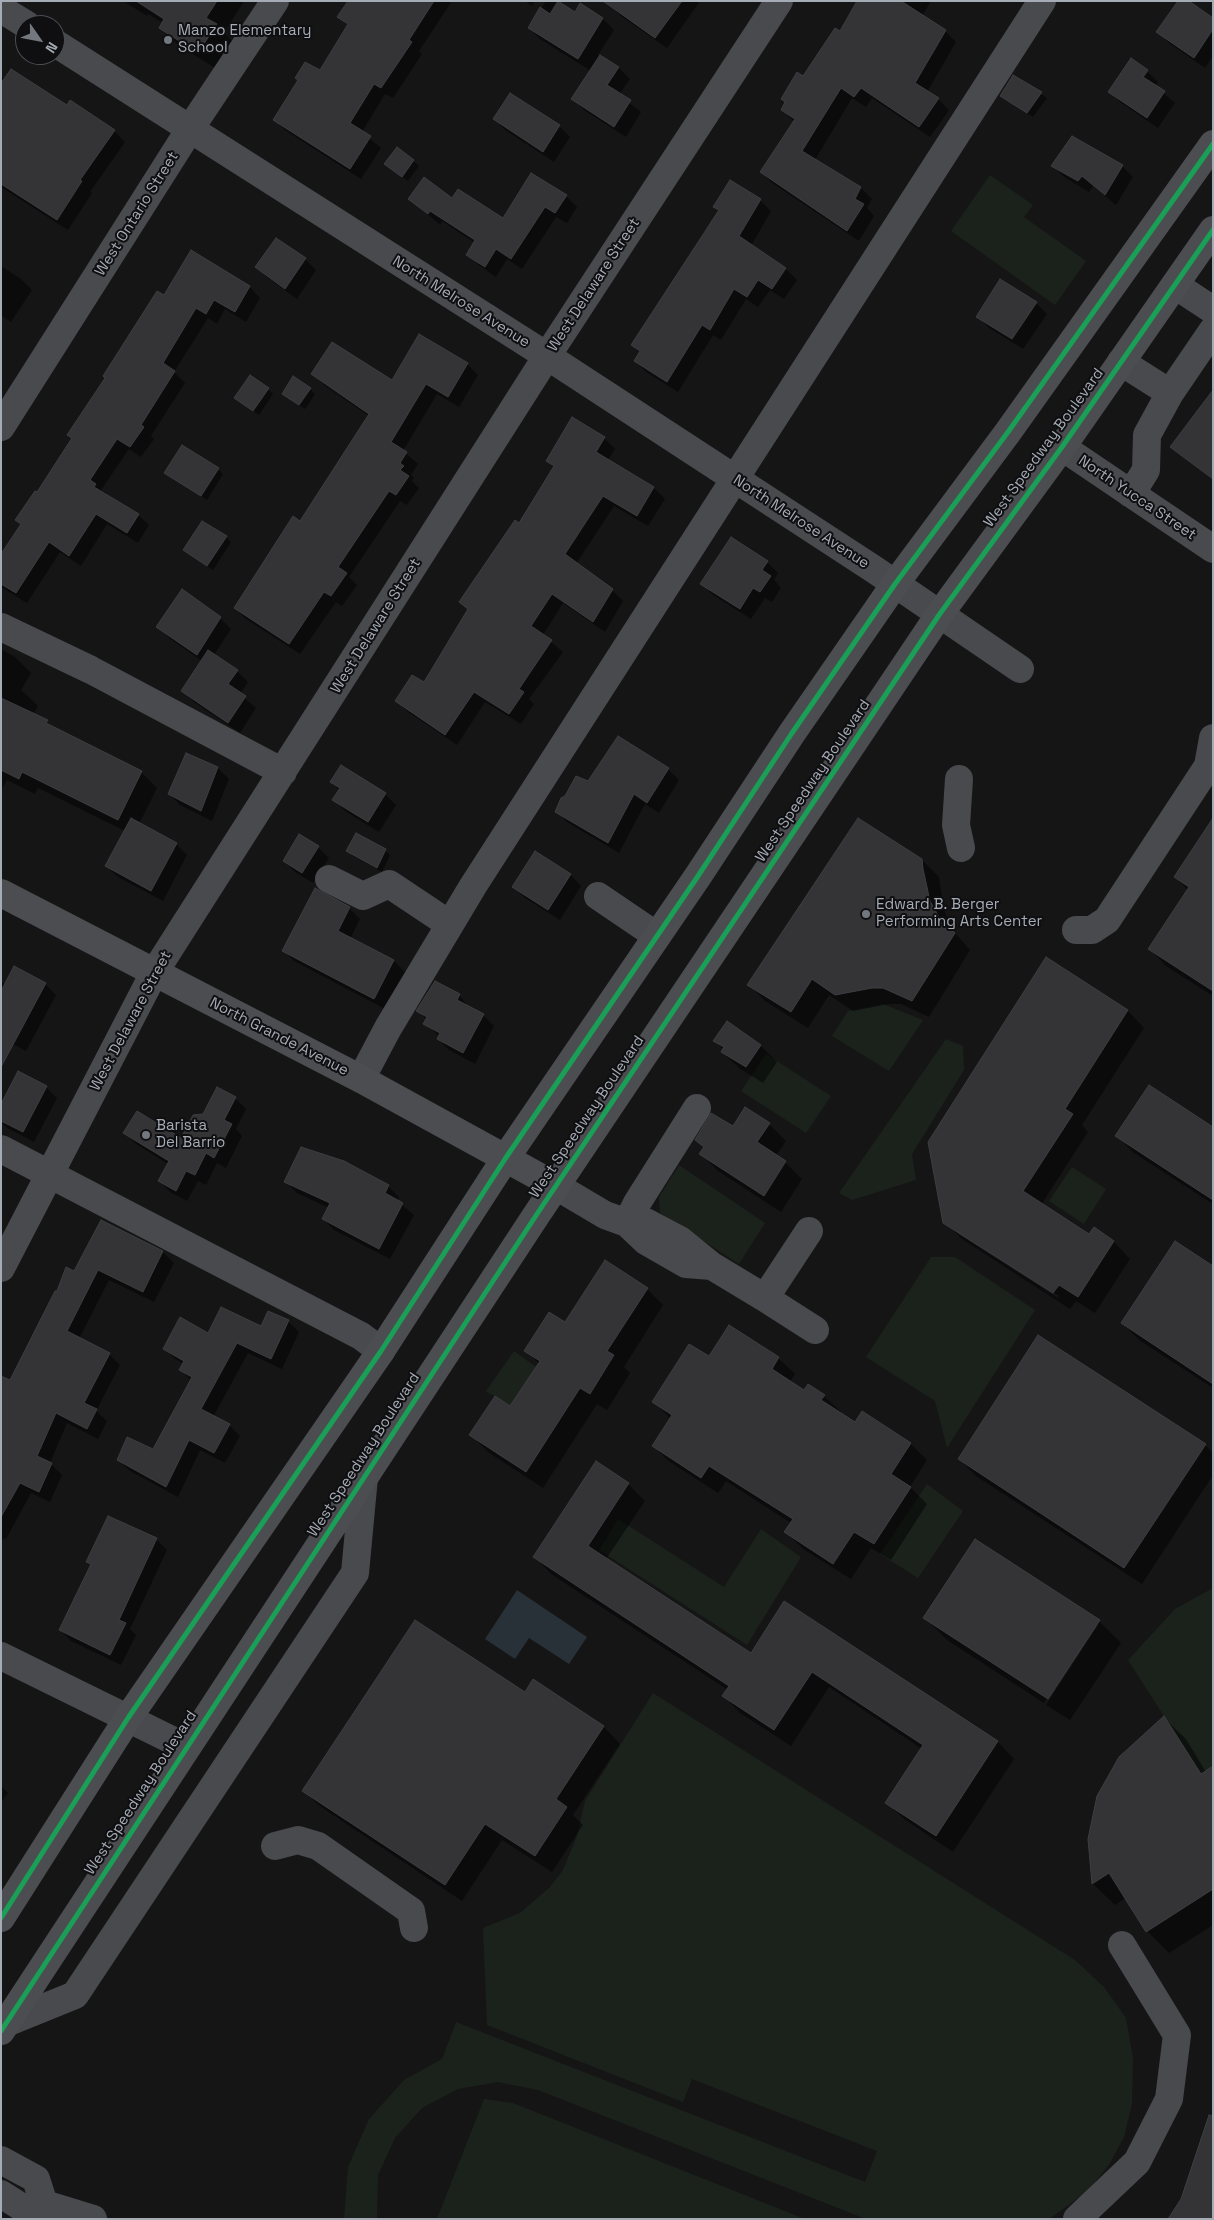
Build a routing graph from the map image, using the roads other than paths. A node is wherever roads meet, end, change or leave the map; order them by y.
1 (275, 1) edge
2 (779, 1) edge
3 (1042, 1) edge
4 (1, 9) edge
5 (15, 18) edge
6 (65, 49) edge
7 (190, 130) junction
8 (1213, 144) edge
9 (1213, 230) edge
10 (1175, 284) junction
11 (1213, 310) edge
12 (1213, 330) edge
13 (547, 356) junction
14 (1121, 362) junction
15 (1170, 393) junction
16 (1, 427) edge
17 (1062, 447) junction
18 (734, 478) junction
19 (1131, 494) junction
20 (1213, 549) edge
21 (895, 584) junction
22 (939, 615) junction
23 (1, 627) edge
24 (1020, 669) dead end
25 (1213, 738) edge
26 (283, 772) junction
27 (959, 779) dead end
28 (962, 848) dead end
29 (329, 879) dead end
30 (1, 893) edge
31 (598, 896) dead end
32 (449, 924) junction
33 (1076, 930) dead end
34 (657, 936) junction
35 (154, 973) junction
36 (361, 1079) junction
37 (698, 1108) dead end
38 (1, 1150) edge
39 (505, 1159) junction
40 (50, 1175) junction
41 (556, 1186) junction
42 (627, 1223) junction
43 (809, 1231) dead end
44 (1, 1268) edge
45 (765, 1298) junction
46 (815, 1330) dead end
47 (381, 1351) junction
48 (364, 1478) junction
49 (1, 1656) edge
50 (128, 1718) junction
51 (186, 1747) junction
52 (275, 1846) dead end
53 (1, 1918) edge
54 (414, 1928) dead end
55 (1122, 1945) dead end
56 (4, 2027) edge
57 (1, 2160) edge
58 (1, 2194) edge
59 (44, 2204) junction
60 (93, 2219) edge
61 (1077, 2219) edge

1 - 7 street, West Ontario Street
2 - 13 street, West Delaware Street
3 - 18 street
4 - 5 street
6 - 7 street, North Melrose Avenue
7 - 13 street, North Melrose Avenue
7 - 16 street, West Ontario Street
8 - 21 main road
9 - 10 main road, West Speedway Boulevard
10 - 11 street
10 - 14 main road, West Speedway Boulevard
12 - 15 street
13 - 18 street, North Melrose Avenue
13 - 26 street, West Delaware Street
14 - 15 street
14 - 17 main road, West Speedway Boulevard
15 - 19 street
17 - 19 street, North Yucca Street
17 - 22 main road, West Speedway Boulevard
18 - 21 street, North Melrose Avenue
18 - 32 street
19 - 20 street, North Yucca Street
21 - 22 street, North Melrose Avenue
21 - 34 main road
22 - 24 street, North Melrose Avenue
22 - 41 main road, West Speedway Boulevard
23 - 26 street
25 - 33 street
26 - 35 street, West Delaware Street
27 - 28 street
29 - 32 street
30 - 35 main road, North Grande Avenue
31 - 34 street
32 - 36 street
34 - 39 main road
35 - 36 main road, North Grande Avenue
35 - 40 street, West Delaware Street
36 - 39 main road, North Grande Avenue
37 - 42 street
38 - 40 street
39 - 41 main road, North Grande Avenue
39 - 47 main road
40 - 44 street, West Delaware Street
40 - 47 street
41 - 42 street
41 - 48 main road, West Speedway Boulevard
42 - 45 street
43 - 45 street
45 - 46 street
47 - 50 main road
48 - 51 main road, West Speedway Boulevard
48 - 56 street
49 - 50 street
50 - 51 street
50 - 53 main road
51 - 56 main road, West Speedway Boulevard
52 - 54 street
55 - 61 street
57 - 59 street
58 - 59 street
59 - 60 street

